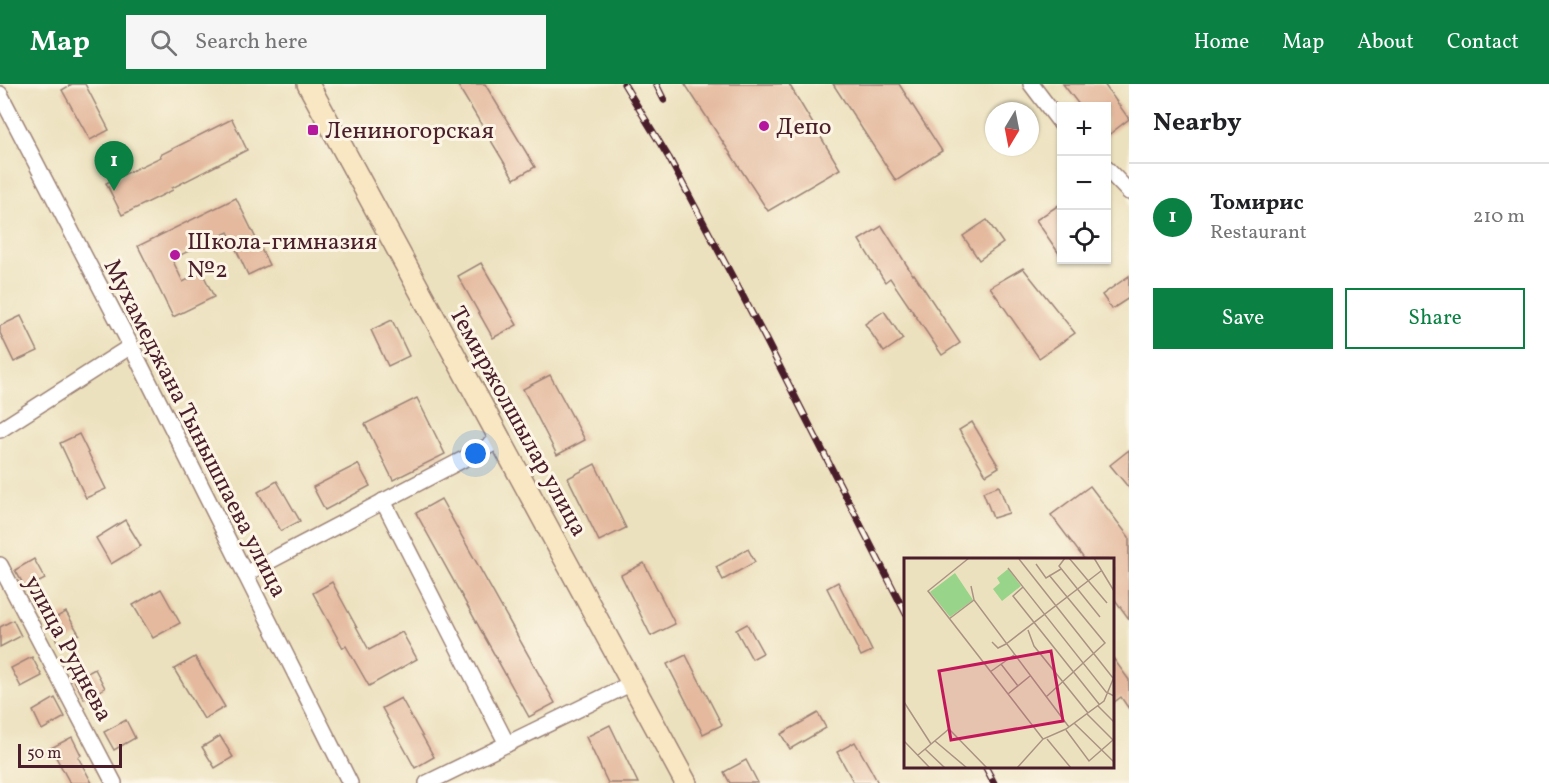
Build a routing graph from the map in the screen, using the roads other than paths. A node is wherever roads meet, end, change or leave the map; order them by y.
1 (308, 84) edge
2 (1031, 84) edge
3 (0, 94) edge
4 (1057, 118) edge
5 (1111, 172) edge
6 (1129, 192) edge
7 (131, 346) junction
8 (0, 430) edge
9 (500, 440) junction
10 (383, 501) junction
11 (0, 566) edge
12 (245, 574) junction
13 (632, 683) junction
14 (507, 744) junction
15 (114, 783) edge
16 (350, 783) edge
17 (426, 783) edge
18 (686, 783) edge

1 - 9 street, Темиржолшылар улица
2 - 4 street
3 - 7 street, Мухамеджана Тынышпаева улица
5 - 6 street
7 - 8 street
7 - 12 street, Мухамеджана Тынышпаева улица
9 - 10 street
9 - 13 street, Темиржолшылар улица
10 - 12 street
10 - 14 street
11 - 15 street, улица Руднева
12 - 16 street, Мухамеджана Тынышпаева улица
13 - 14 street
13 - 18 street, Темиржолшылар улица
14 - 17 street

